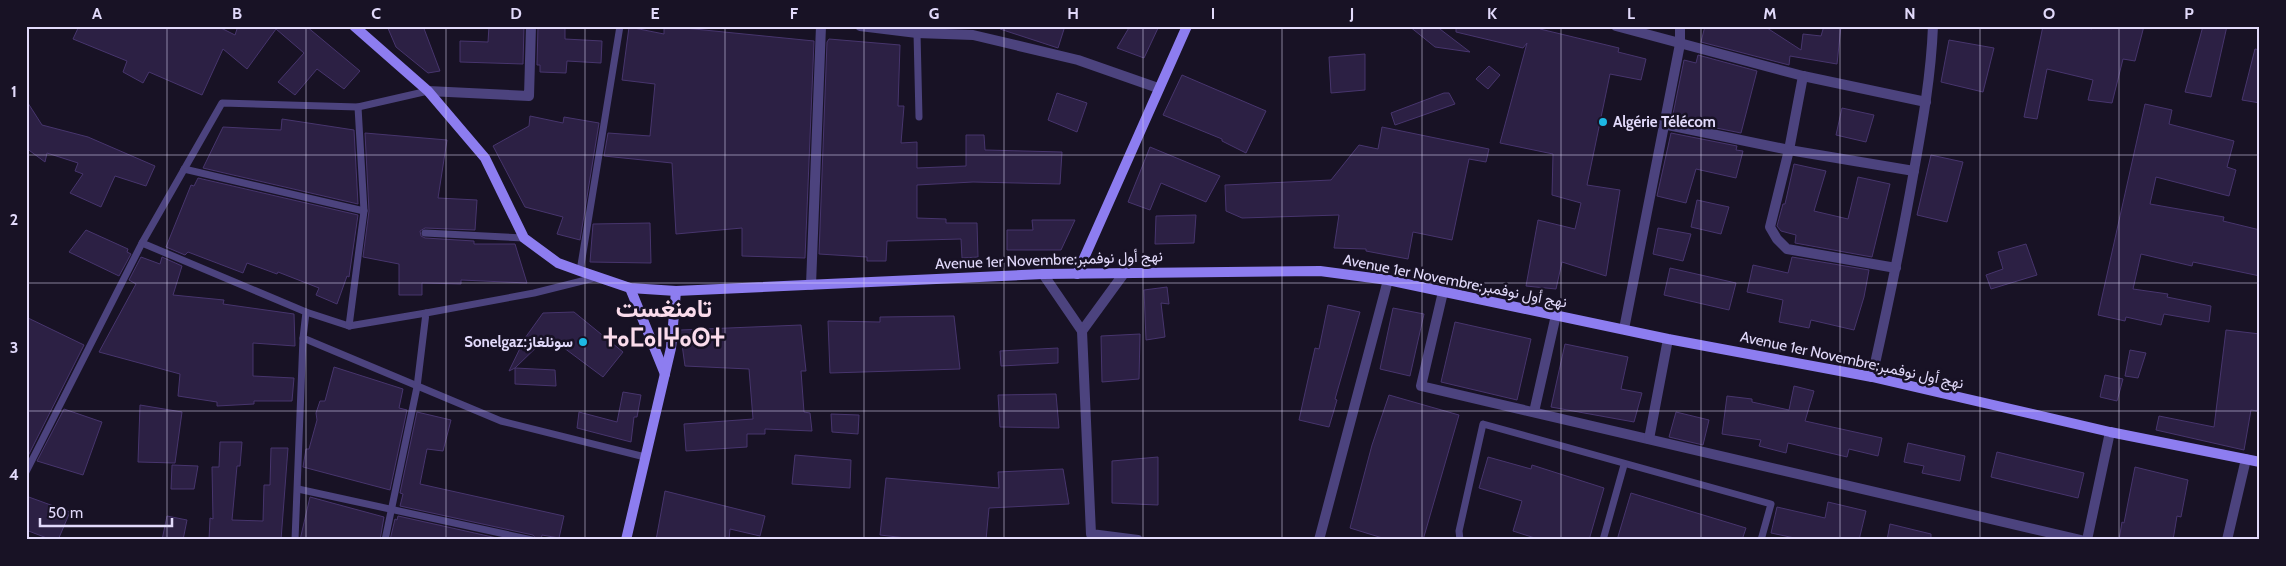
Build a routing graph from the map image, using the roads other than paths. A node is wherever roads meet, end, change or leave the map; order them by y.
1 (354, 26) edge
2 (532, 26) edge
3 (620, 26) edge
4 (821, 26) edge
5 (860, 26) edge
6 (1187, 26) edge
7 (1616, 26) edge
8 (1680, 26) edge
9 (1933, 26) edge
10 (917, 30) edge
11 (1680, 44) junction
12 (1804, 76) junction
13 (1158, 88) junction
14 (428, 91) junction
15 (1926, 102) junction
16 (358, 107) junction
17 (919, 117) dead end
18 (1663, 124) junction
19 (1789, 150) junction
20 (184, 169) junction
21 (1914, 171) junction
22 (364, 211) junction
23 (425, 233) dead end
24 (524, 238) junction
25 (142, 243) junction
26 (1896, 268) junction
27 (580, 271) junction
28 (1125, 272) junction
29 (1043, 274) junction
30 (1077, 274) junction
31 (598, 278) junction
32 (1388, 280) junction
33 (811, 285) junction
34 (630, 288) junction
35 (676, 291) junction
36 (1444, 292) junction
37 (306, 312) junction
38 (426, 312) junction
39 (1556, 316) junction
40 (349, 326) junction
41 (1624, 329) junction
42 (1082, 331) junction
43 (303, 338) junction
44 (1668, 339) junction
45 (665, 374) junction
46 (1872, 377) junction
47 (417, 387) junction
48 (1534, 412) junction
49 (2110, 432) junction
50 (1649, 439) junction
51 (645, 457) junction
52 (2246, 459) junction
53 (2260, 462) edge
54 (1624, 465) junction
55 (26, 472) edge
56 (298, 489) junction
57 (392, 509) junction
58 (296, 540) edge
59 (385, 540) edge
60 (532, 540) edge
61 (626, 540) edge
62 (1138, 540) edge
63 (1319, 540) edge
64 (1460, 540) edge
65 (1603, 540) edge
66 (1761, 540) edge
67 (2081, 540) edge
68 (2087, 540) edge
69 (2227, 540) edge

1 - 14 main road
2 - 14 street
3 - 27 lane
4 - 33 street
5 - 10 street
6 - 13 main road
7 - 11 street
8 - 11 street
9 - 15 street
10 - 13 street
10 - 17 lane
11 - 12 street
11 - 18 street
12 - 15 street
12 - 19 street
13 - 30 main road
14 - 16 lane
14 - 24 main road
15 - 21 street
16 - 20 lane
16 - 22 lane
18 - 19 street
18 - 41 street
19 - 21 street
19 - 26 street
20 - 22 lane
20 - 25 lane
21 - 26 street
22 - 40 lane
23 - 24 lane
24 - 27 main road, Avenue 1er Novembre;نهج أول نوفمبر
25 - 37 lane
25 - 55 lane
26 - 46 street
27 - 31 main road, Avenue 1er Novembre;نهج أول نوفمبر
28 - 30 main road, Avenue 1er Novembre;نهج أول نوفمبر
28 - 32 main road, Avenue 1er Novembre;نهج أول نوفمبر
28 - 42 street
29 - 30 main road, Avenue 1er Novembre;نهج أول نوفمبر
29 - 33 main road, Avenue 1er Novembre;نهج أول نوفمبر
29 - 42 street
31 - 34 main road, Avenue 1er Novembre;نهج أول نوفمبر
31 - 38 lane
32 - 36 main road, Avenue 1er Novembre;نهج أول نوفمبر
32 - 63 street
33 - 35 main road, Avenue 1er Novembre;نهج أول نوفمبر
34 - 35 main road, Avenue 1er Novembre;نهج أول نوفمبر
34 - 45 main road
35 - 45 main road
36 - 39 main road, Avenue 1er Novembre;نهج أول نوفمبر
36 - 48 street
37 - 40 lane
37 - 43 lane
38 - 40 lane
38 - 47 lane
39 - 41 main road, Avenue 1er Novembre;نهج أول نوفمبر
39 - 48 street
41 - 44 main road, Avenue 1er Novembre;نهج أول نوفمبر
42 - 62 street
43 - 47 lane
43 - 56 lane
44 - 46 main road, Avenue 1er Novembre;نهج أول نوفمبر
44 - 50 street
45 - 51 main road
46 - 49 main road, Avenue 1er Novembre;نهج أول نوفمبر
47 - 51 lane
47 - 57 lane
48 - 50 street
49 - 52 main road, Avenue 1er Novembre;نهج أول نوفمبر
49 - 68 street
50 - 67 street
51 - 61 main road
52 - 53 main road, Avenue 1er Novembre;نهج أول نوفمبر
52 - 69 street
54 - 64 lane
54 - 65 lane
54 - 66 lane
56 - 57 lane
56 - 58 lane
57 - 59 lane
57 - 60 lane

